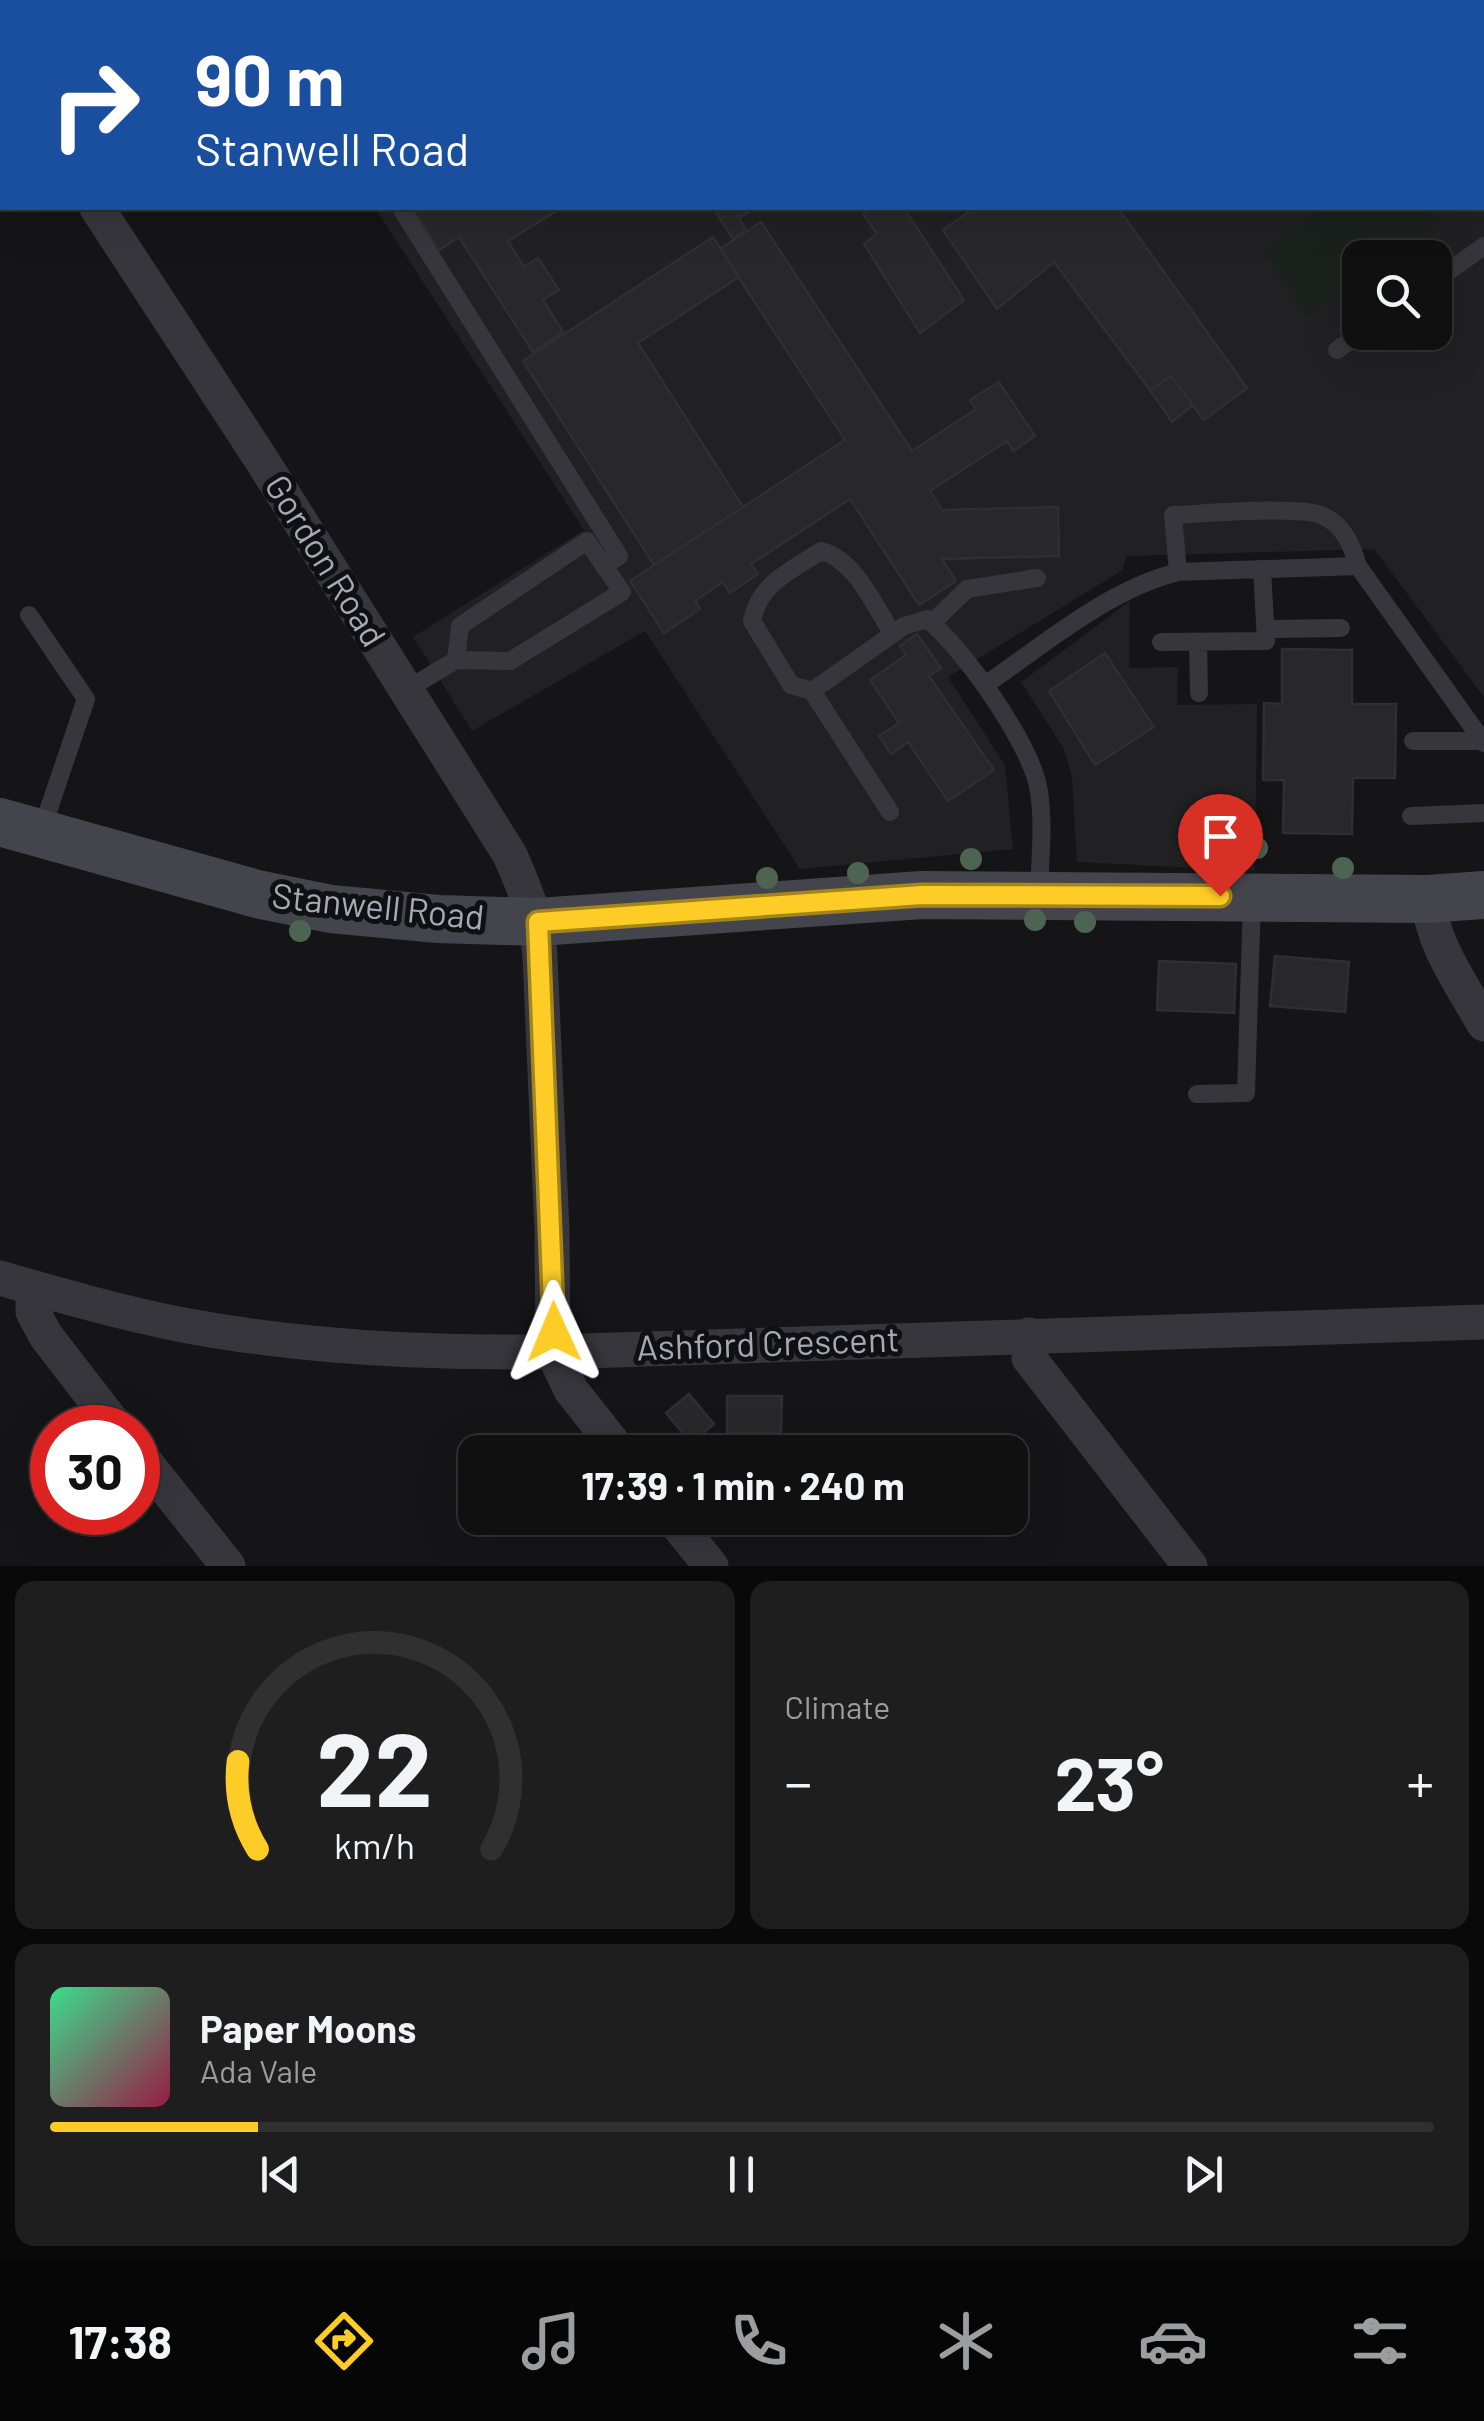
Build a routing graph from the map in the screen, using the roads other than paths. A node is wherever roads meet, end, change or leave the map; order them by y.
1 (99, 210) edge
2 (402, 210) edge
3 (1484, 246) edge
4 (1452, 269) edge
5 (1342, 346) edge
6 (1337, 350) dead end
7 (604, 566) junction
8 (1358, 566) junction
9 (1262, 569) junction
10 (1178, 572) junction
11 (1037, 578) dead end
12 (29, 614) dead end
13 (932, 623) junction
14 (1341, 628) dead end
15 (1266, 629) junction
16 (892, 634) junction
17 (1161, 642) dead end
18 (1198, 642) junction
19 (456, 660) junction
20 (985, 685) junction
21 (406, 690) junction
22 (812, 691) junction
23 (1199, 693) dead end
24 (1413, 740) dead end
25 (1483, 742) edge
26 (890, 812) dead end
27 (1484, 813) edge
28 (1411, 816) dead end
29 (20, 828) edge
30 (1484, 895) edge
31 (1040, 896) junction
32 (1252, 898) junction
33 (1428, 899) junction
34 (538, 922) junction
35 (1484, 1024) edge
36 (1197, 1094) dead end
37 (16, 1283) edge
38 (1484, 1322) edge
39 (1028, 1335) junction
40 (553, 1352) junction
41 (99, 1405) edge
42 (607, 1435) edge
43 (160, 1481) edge
44 (686, 1535) edge
45 (228, 1566) edge
46 (711, 1566) edge
47 (1190, 1566) edge

1 - 21 street, Gordon Road
2 - 7 lane
3 - 4 lane
5 - 6 lane
7 - 19 lane
7 - 19 lane
8 - 9 lane
8 - 10 lane
8 - 25 lane
9 - 10 lane
9 - 15 lane
10 - 20 lane
11 - 13 lane
12 - 29 lane
13 - 16 lane
13 - 20 lane
14 - 15 lane
15 - 18 lane
16 - 22 lane
16 - 22 lane
17 - 18 lane
18 - 23 lane
19 - 21 lane
20 - 31 lane
21 - 34 street, Gordon Road
22 - 26 lane
24 - 25 lane
27 - 28 lane
29 - 34 main road, Stanwell Road
30 - 33 main road, Stanwell Road
31 - 32 main road, Stanwell Road
31 - 34 main road, Stanwell Road
32 - 33 main road, Stanwell Road
32 - 36 lane
33 - 35 street
34 - 40 street
37 - 40 street, Ashford Crescent
37 - 41 street
38 - 39 street, Ashford Crescent
39 - 40 street, Ashford Crescent
39 - 47 street
40 - 42 street
43 - 45 street
44 - 46 street

